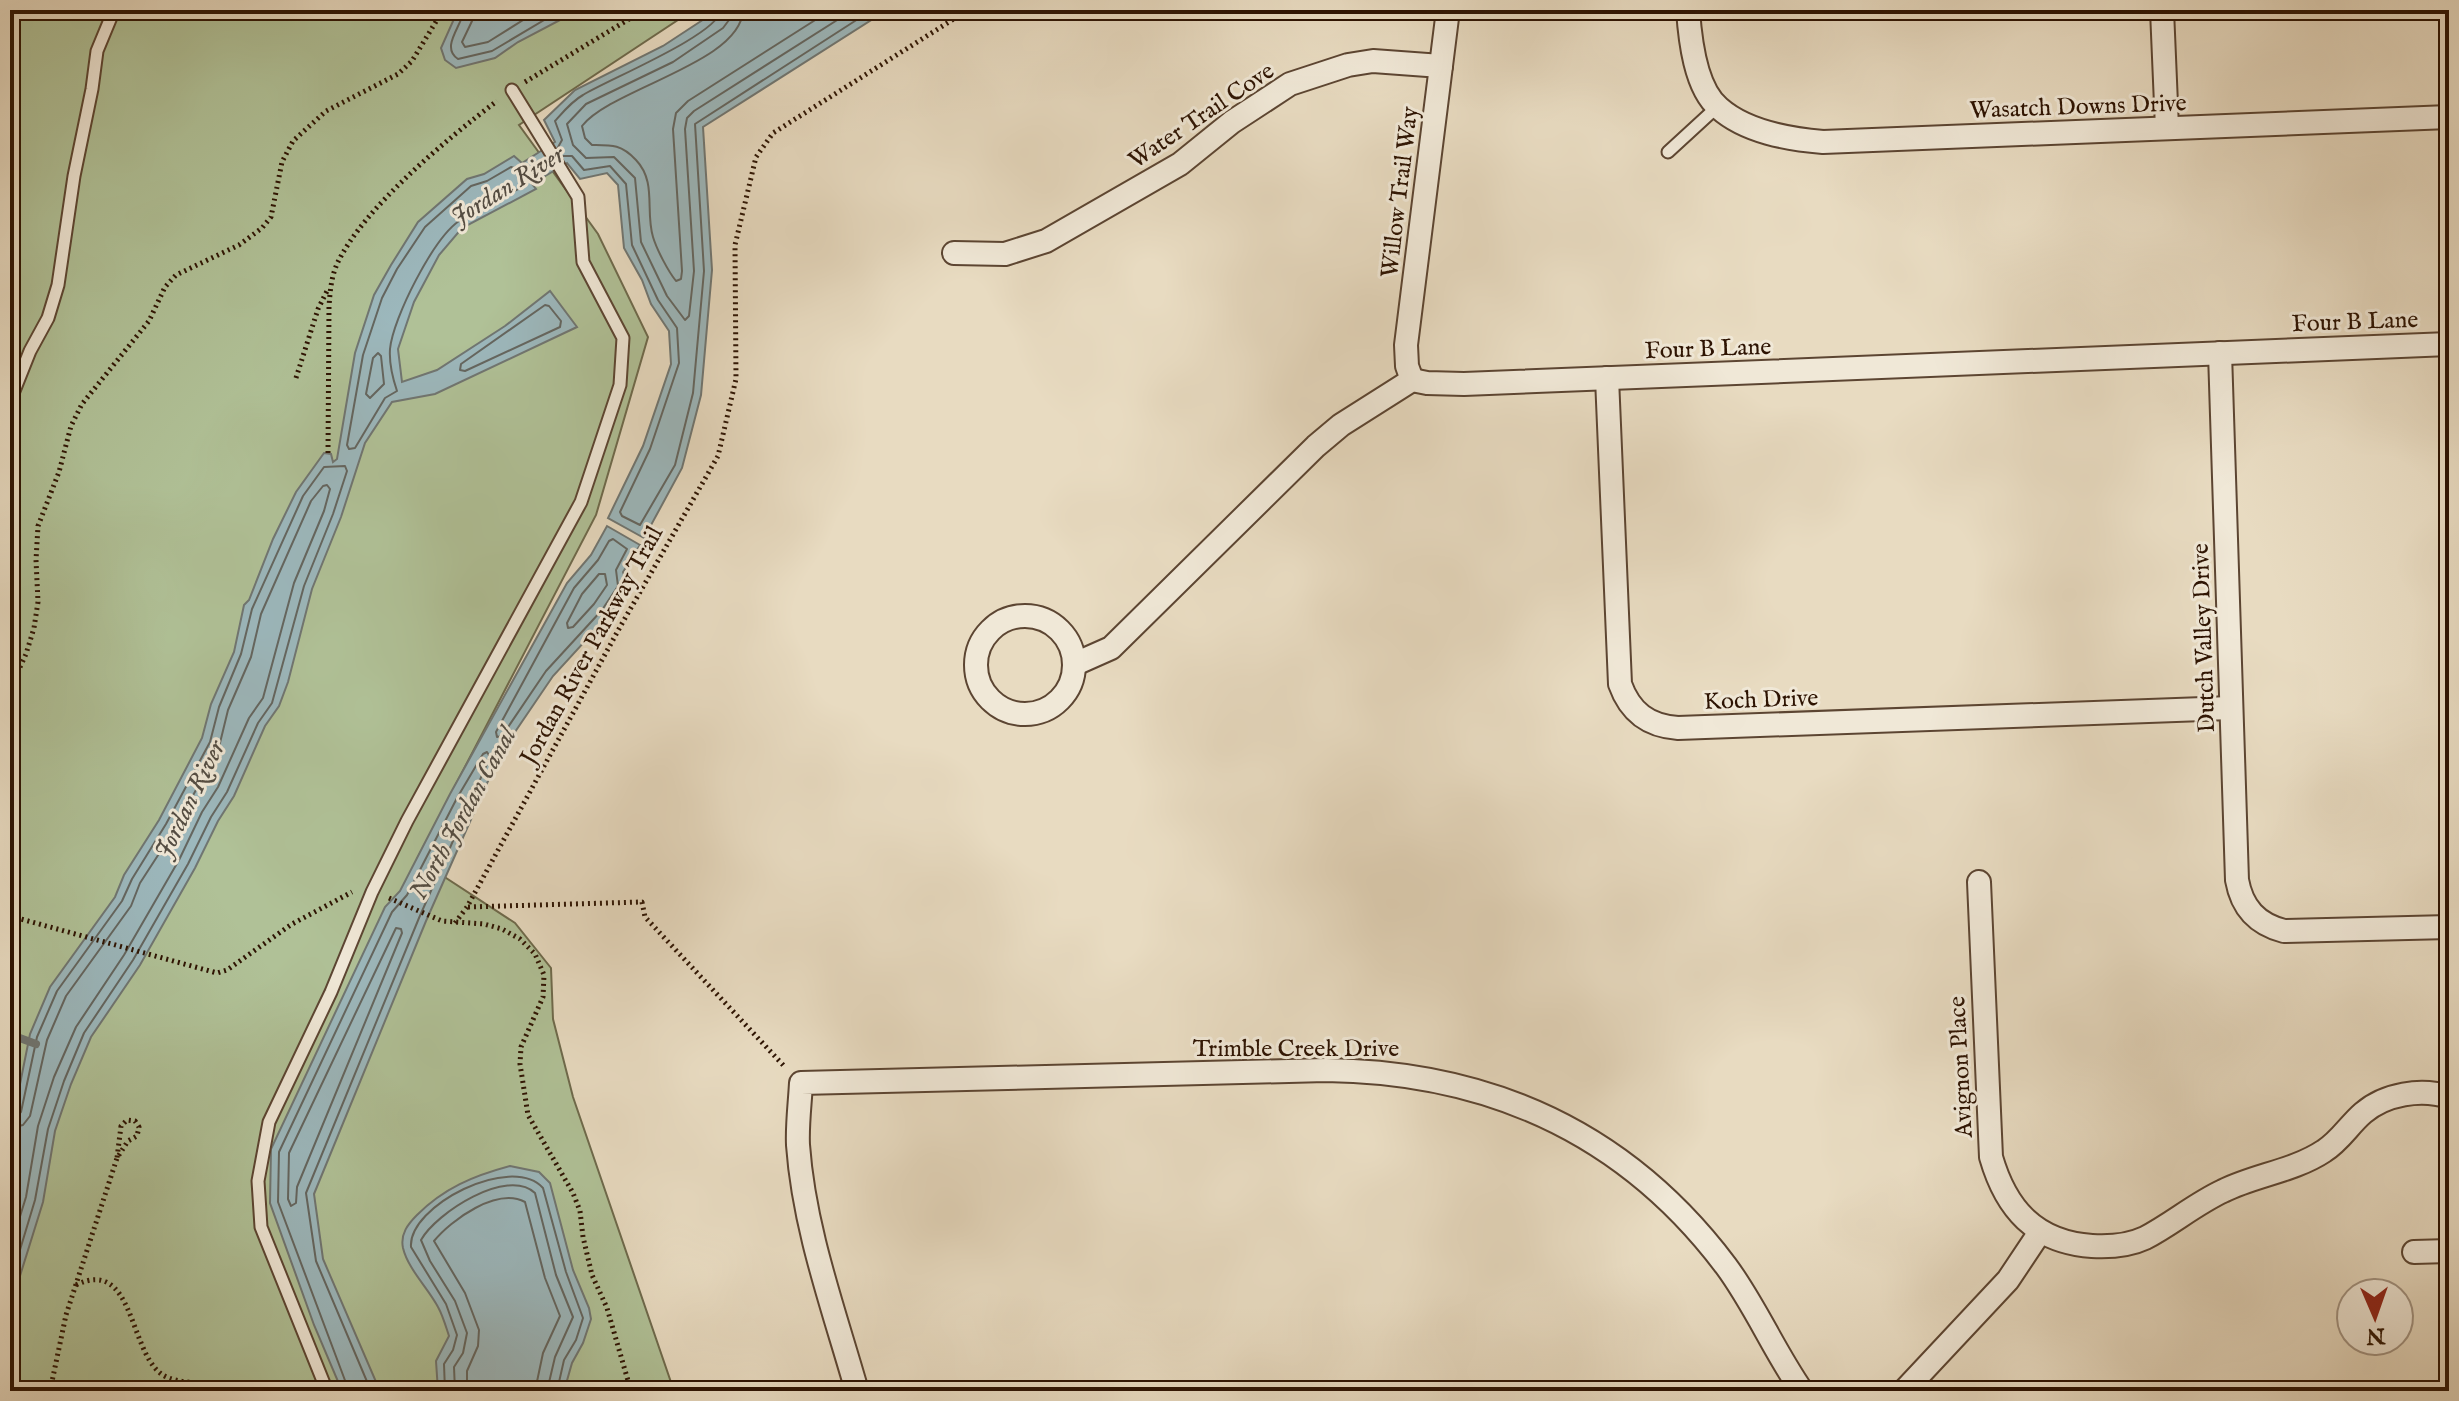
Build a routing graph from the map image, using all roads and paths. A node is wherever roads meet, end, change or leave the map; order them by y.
1 (114, 10) edge
2 (443, 10) edge
3 (644, 10) edge
4 (968, 10) edge
5 (1448, 10) edge
6 (1688, 10) edge
7 (2162, 10) edge
8 (1441, 66) junction
9 (512, 90) junction
10 (1717, 107) junction
11 (2449, 117) edge
12 (2167, 128) junction
13 (1668, 152) dead end
14 (954, 253) dead end
15 (331, 284) junction
16 (2449, 344) edge
17 (2220, 353) junction
18 (296, 378) dead end
19 (1607, 378) junction
20 (1412, 380) junction
21 (10, 401) edge
22 (328, 453) dead end
23 (1075, 664) junction
24 (10, 689) edge
25 (2231, 708) junction
26 (1979, 882) dead end
27 (372, 892) junction
28 (467, 907) junction
29 (10, 916) edge
30 (455, 923) junction
31 (2449, 927) edge
32 (801, 1083) junction
33 (2449, 1097) edge
34 (117, 1158) junction
35 (2040, 1232) junction
36 (2449, 1251) edge
37 (2414, 1252) dead end
38 (75, 1285) junction
39 (50, 1391) edge
40 (292, 1391) edge
41 (327, 1391) edge
42 (631, 1391) edge
43 (857, 1391) edge
44 (1802, 1391) edge
45 (1904, 1391) edge

1 - 21 lane
2 - 24 path
3 - 9 path
4 - 28 path, Jordan River Parkway Trail
5 - 8 street, Willow Trail Way
6 - 10 street
7 - 12 street
8 - 14 street, Water Trail Cove
8 - 20 street, Willow Trail Way
9 - 15 path
9 - 27 lane
10 - 12 street, Wasatch Downs Drive
10 - 13 lane
11 - 12 street, Wasatch Downs Drive
15 - 18 path
15 - 22 path
16 - 17 street, Four B Lane
17 - 19 street, Four B Lane
17 - 25 street, Dutch Valley Drive
19 - 20 street, Four B Lane
19 - 25 street, Koch Drive
20 - 23 street
23 - 23 street
25 - 31 street, Dutch Valley Drive
26 - 35 street, Avignon Place
27 - 29 path
27 - 30 path
27 - 41 lane
28 - 30 path, Jordan River Parkway Trail
28 - 32 path
30 - 42 path
32 - 43 street
32 - 44 street, Trimble Creek Drive
33 - 35 street
34 - 34 path
34 - 38 path
35 - 45 street
36 - 37 street
38 - 39 path
38 - 40 path

